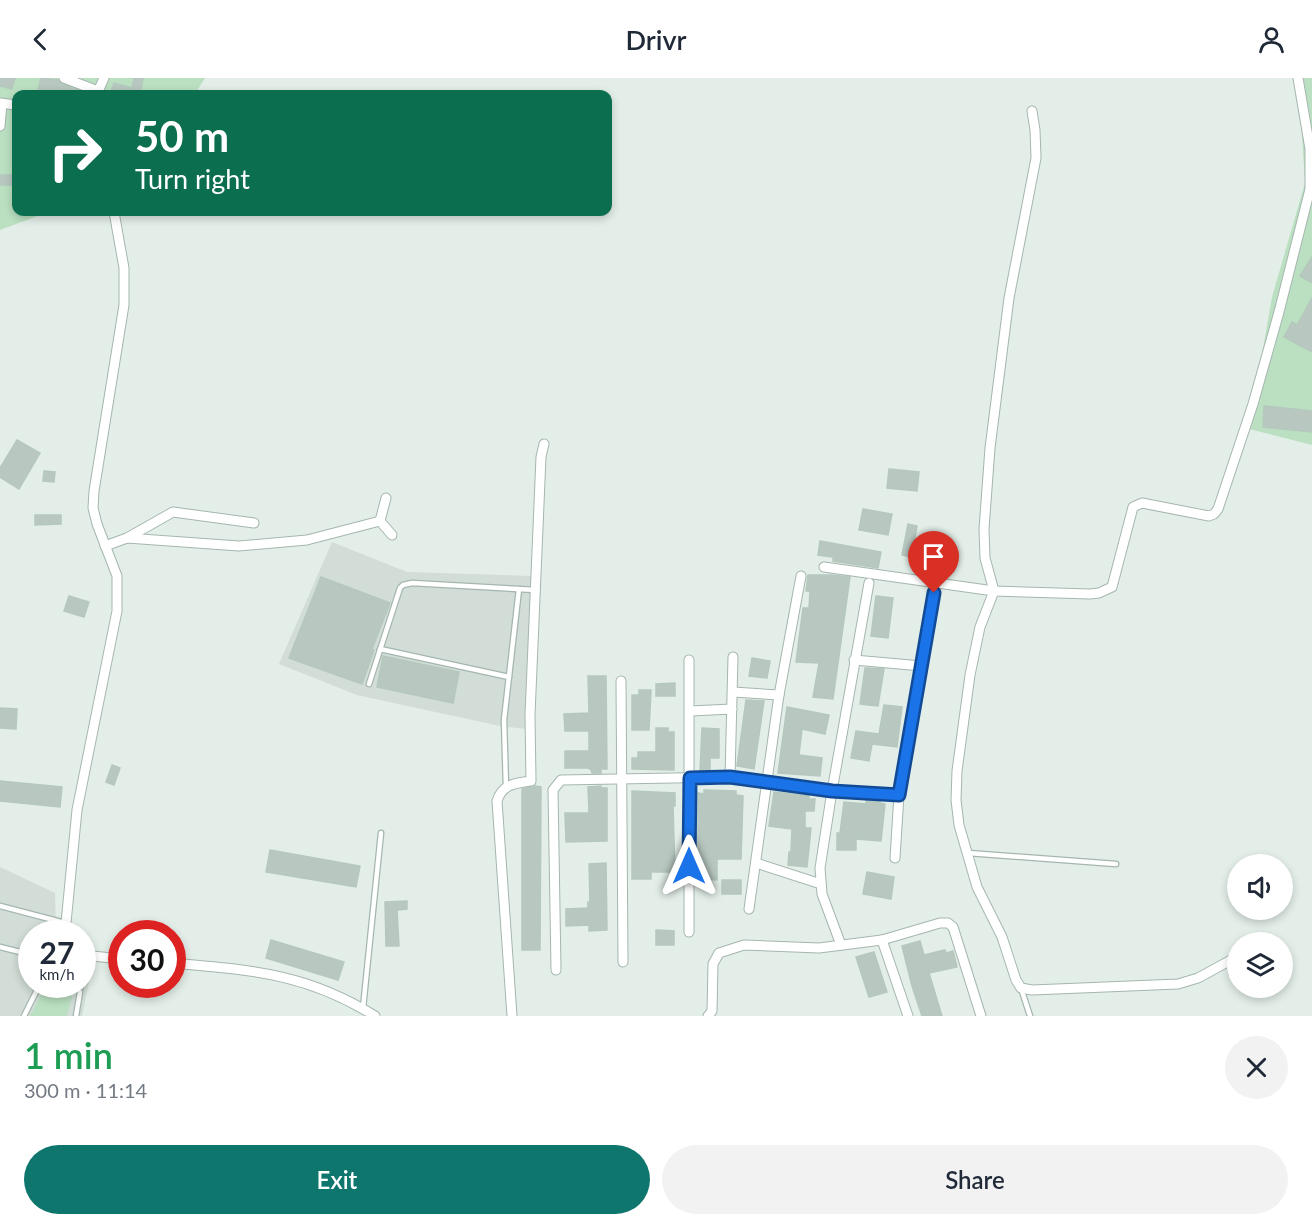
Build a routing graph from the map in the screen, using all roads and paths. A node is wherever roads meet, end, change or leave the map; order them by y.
1 (64, 78) edge
2 (1298, 78) edge
3 (91, 90) edge
4 (1, 103) edge
5 (1032, 111) dead end
6 (0, 126) edge
7 (115, 216) edge
8 (544, 444) dead end
9 (386, 498) dead end
10 (380, 521) junction
11 (254, 523) dead end
12 (392, 535) dead end
13 (127, 537) junction
14 (105, 546) junction
15 (824, 567) dead end
16 (801, 576) dead end
17 (869, 583) dead end
18 (519, 589) junction
19 (536, 590) junction
20 (994, 591) junction
21 (934, 593) dead end
22 (380, 649) junction
23 (733, 657) dead end
24 (689, 660) dead end
25 (854, 660) junction
26 (922, 666) junction
27 (509, 677) junction
28 (621, 681) dead end
29 (369, 684) dead end
30 (733, 692) junction
31 (779, 695) junction
32 (732, 710) junction
33 (690, 711) junction
34 (730, 777) junction
35 (690, 778) junction
36 (621, 779) junction
37 (767, 782) junction
38 (506, 787) junction
39 (832, 791) junction
40 (899, 795) junction
41 (381, 833) dead end
42 (968, 853) junction
43 (895, 858) dead end
44 (756, 863) junction
45 (1116, 864) dead end
46 (821, 884) junction
47 (0, 906) edge
48 (749, 909) dead end
49 (41, 920) edge
50 (66, 920) edge
51 (689, 932) dead end
52 (882, 940) junction
53 (841, 945) junction
54 (0, 947) edge
55 (18, 952) edge
56 (623, 962) dead end
57 (1227, 962) edge
58 (186, 964) edge
59 (556, 970) dead end
60 (1021, 988) junction
61 (33, 998) edge
62 (79, 998) edge
63 (363, 1008) junction
64 (24, 1016) edge
65 (76, 1016) edge
66 (375, 1016) edge
67 (512, 1016) edge
68 (708, 1016) edge
69 (908, 1016) edge
70 (981, 1016) edge
71 (1029, 1016) edge

1 - 3 street
2 - 20 street
4 - 6 street
5 - 20 street
7 - 14 street
8 - 19 street
9 - 10 street
10 - 12 street
10 - 13 street
11 - 13 street
13 - 14 street
14 - 50 street
15 - 20 street
16 - 31 street
17 - 25 street
18 - 19 lane
18 - 22 lane
18 - 27 lane
19 - 38 street
20 - 42 street
21 - 26 street
22 - 27 lane
22 - 29 lane
23 - 30 street
24 - 33 street
25 - 26 street
25 - 39 street
26 - 40 street
27 - 38 lane
28 - 36 street
30 - 31 street
30 - 32 street
31 - 37 street
32 - 33 street
32 - 34 street
33 - 35 street
34 - 35 street
34 - 37 street
35 - 36 street
35 - 51 street
36 - 56 street
36 - 59 street
37 - 39 street
37 - 44 street
38 - 67 street
39 - 40 street
39 - 46 street
40 - 43 street
41 - 63 lane
42 - 45 lane
42 - 60 street
44 - 46 street
44 - 48 street
46 - 53 street
47 - 49 lane
52 - 53 street
52 - 69 street
52 - 70 street
53 - 68 street
54 - 55 lane
57 - 60 street
58 - 63 street
60 - 71 lane
61 - 64 lane
62 - 65 lane
63 - 66 street

